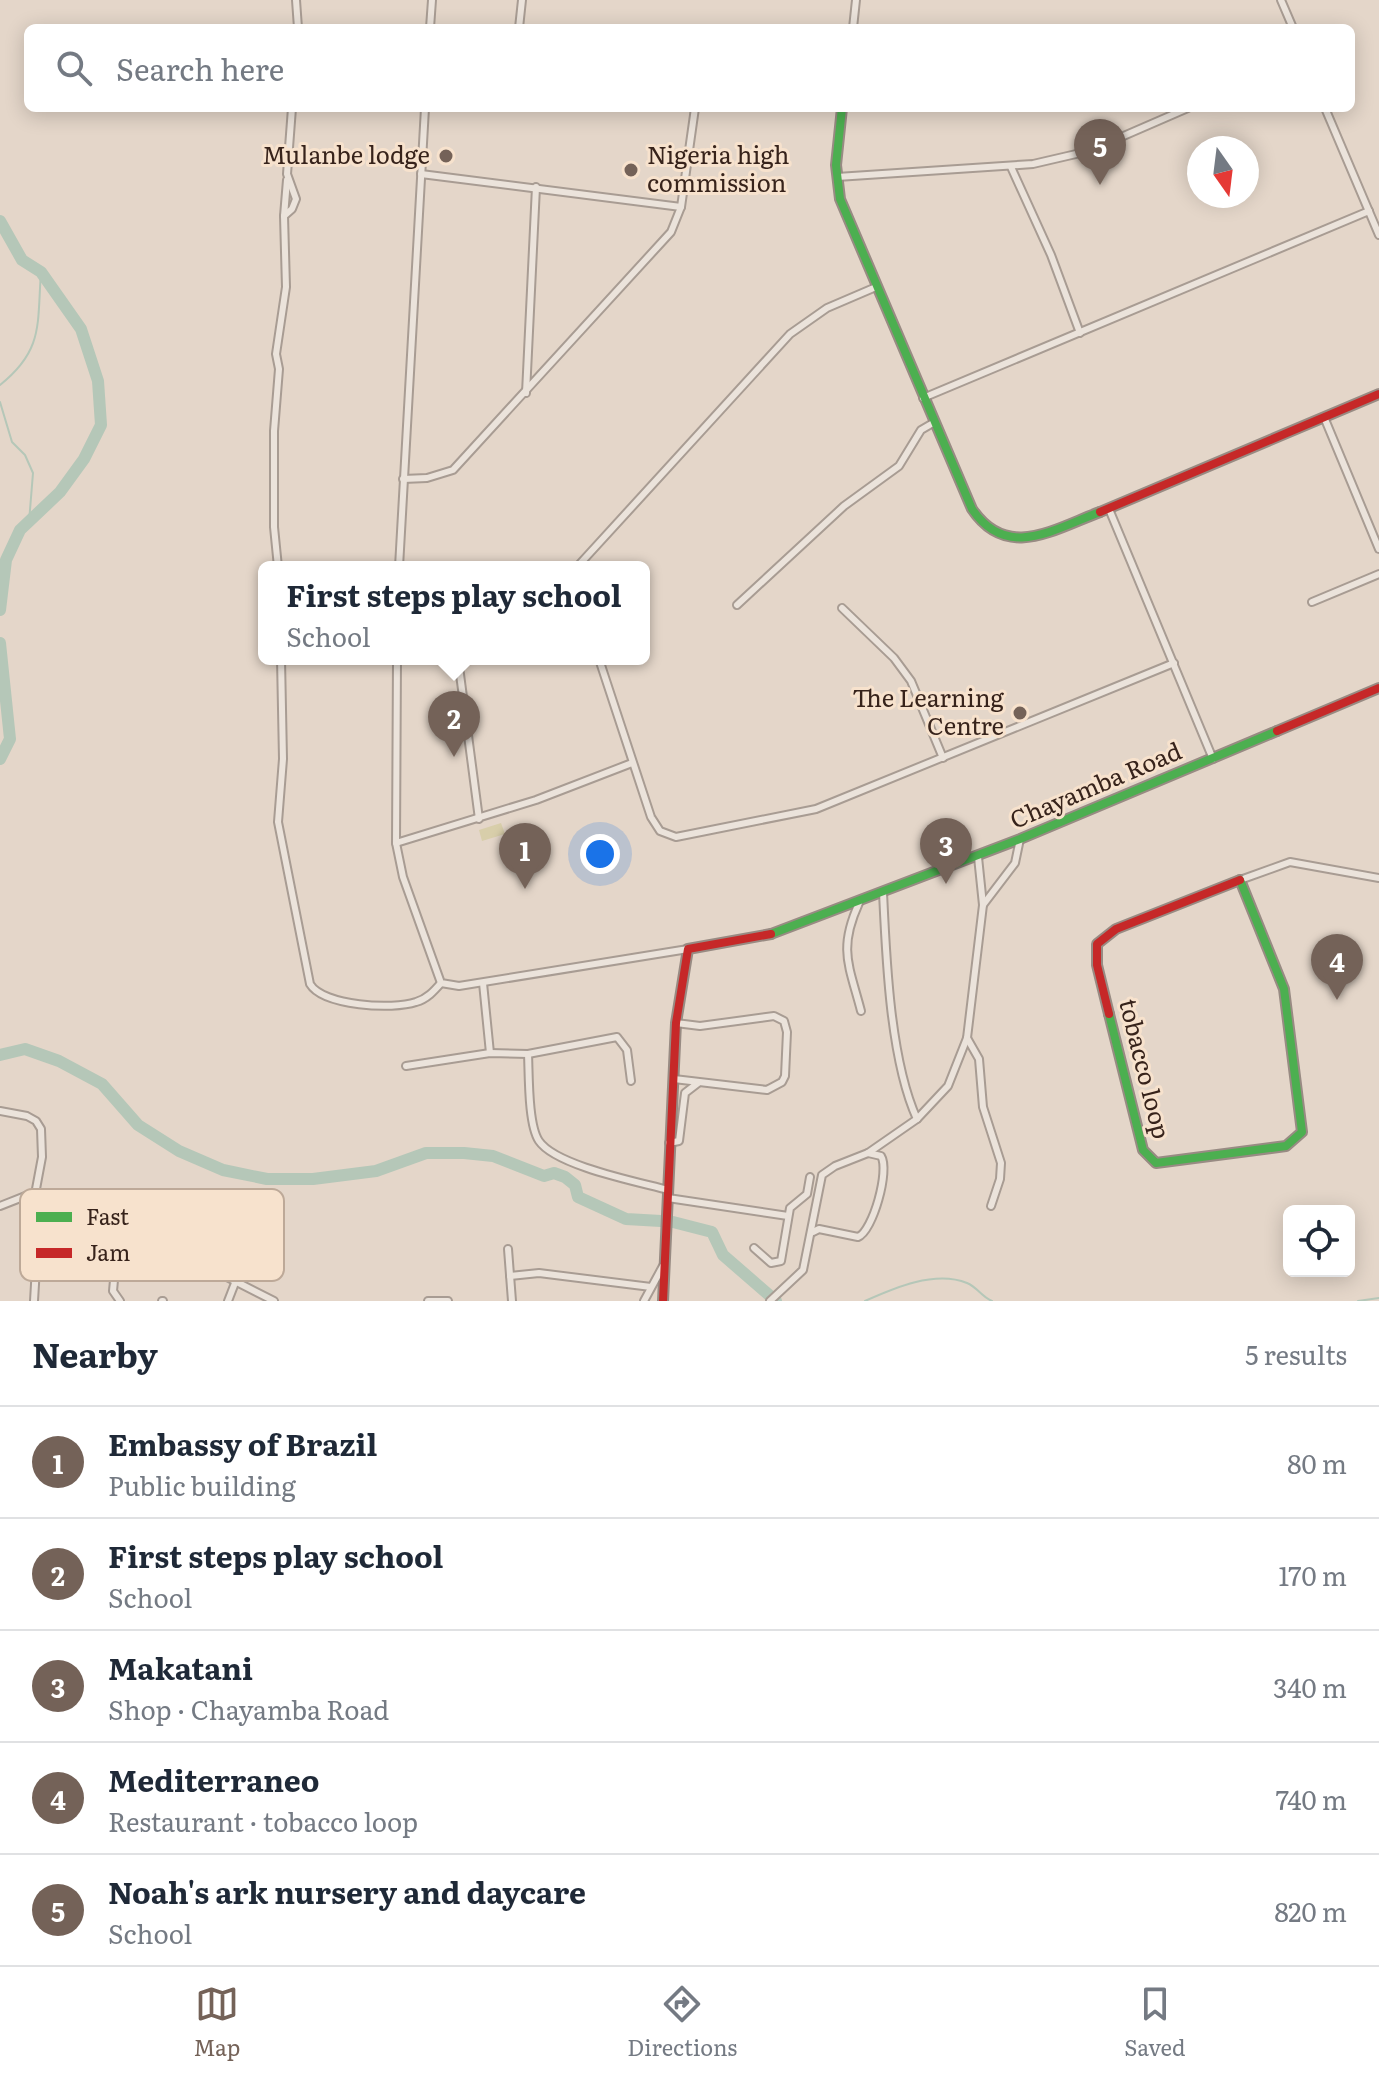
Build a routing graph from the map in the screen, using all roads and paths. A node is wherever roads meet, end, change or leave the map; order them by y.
1 (296, 0) edge
2 (432, 0) edge
3 (522, 0) edge
4 (856, 0) edge
5 (1281, 0) edge
6 (298, 24) edge
7 (430, 24) edge
8 (519, 24) edge
9 (853, 24) edge
10 (1291, 24) edge
11 (292, 112) edge
12 (425, 112) edge
13 (694, 112) edge
14 (842, 112) edge
15 (1179, 112) edge
16 (1327, 112) edge
17 (1011, 167) junction
18 (421, 174) junction
19 (837, 177) junction
20 (287, 180) junction
21 (536, 187) junction
22 (681, 207) junction
23 (1369, 211) junction
24 (284, 216) junction
25 (1379, 235) edge
26 (876, 287) junction
27 (1080, 333) junction
28 (526, 393) junction
29 (1379, 394) edge
30 (923, 398) junction
31 (1324, 417) junction
32 (933, 423) junction
33 (403, 479) junction
34 (1109, 509) junction
35 (1379, 549) edge
36 (278, 561) edge
37 (399, 561) edge
38 (582, 561) edge
39 (1379, 574) edge
40 (1312, 602) dead end
41 (737, 605) dead end
42 (842, 608) dead end
43 (1174, 663) junction
44 (281, 665) edge
45 (397, 665) edge
46 (459, 665) edge
47 (601, 665) edge
48 (1379, 688) edge
49 (943, 758) junction
50 (1213, 759) junction
51 (632, 763) junction
52 (479, 819) junction
53 (1020, 839) junction
54 (396, 843) junction
55 (978, 857) junction
56 (1379, 878) edge
57 (1240, 880) junction
58 (883, 892) junction
59 (860, 902) junction
60 (983, 905) junction
61 (688, 949) junction
62 (441, 983) junction
63 (483, 983) junction
64 (861, 1011) dead end
65 (676, 1023) junction
66 (967, 1038) junction
67 (490, 1053) junction
68 (528, 1054) junction
69 (406, 1066) dead end
70 (674, 1079) junction
71 (631, 1081) dead end
72 (698, 1083) junction
73 (0, 1111) edge
74 (917, 1119) junction
75 (669, 1143) junction
76 (868, 1153) junction
77 (810, 1177) dead end
78 (36, 1189) edge
79 (668, 1194) junction
80 (20, 1197) edge
81 (0, 1206) edge
82 (991, 1206) dead end
83 (788, 1216) junction
84 (813, 1232) junction
85 (754, 1248) dead end
86 (508, 1249) dead end
87 (665, 1264) junction
88 (510, 1276) junction
89 (35, 1281) edge
90 (114, 1281) edge
91 (231, 1281) edge
92 (235, 1283) junction
93 (651, 1287) junction
94 (34, 1301) edge
95 (120, 1301) edge
96 (228, 1301) edge
97 (274, 1301) edge
98 (428, 1301) edge
99 (448, 1301) edge
100 (512, 1301) edge
101 (644, 1301) edge
102 (663, 1301) edge
103 (770, 1301) edge

1 - 6 street
2 - 7 street
3 - 8 street
4 - 9 street
5 - 10 street
11 - 20 street
12 - 18 street
13 - 22 street
14 - 19 street
15 - 17 street
16 - 23 street
17 - 19 street
17 - 27 street
18 - 21 street
18 - 33 street
19 - 26 street
20 - 24 street
20 - 24 street
21 - 22 street
21 - 28 street
22 - 28 street
23 - 25 street
23 - 27 street
24 - 36 street
26 - 30 street
26 - 38 street
27 - 30 street
28 - 33 street
29 - 31 street
30 - 32 street
31 - 34 street
31 - 35 street
32 - 34 street
32 - 41 street
33 - 37 street
34 - 43 street
39 - 40 street
42 - 49 street
43 - 49 street
43 - 50 street
44 - 62 street
45 - 54 street
46 - 52 street
47 - 51 street
48 - 50 street, Chayamba Road
49 - 51 street
50 - 53 street, Chayamba Road
51 - 52 street
52 - 54 street
53 - 55 street, Chayamba Road
53 - 60 street
54 - 62 street
55 - 58 street, Chayamba Road
55 - 60 street
56 - 57 street
57 - 57 street, tobacco loop
58 - 59 street, Chayamba Road
58 - 74 street
59 - 61 street, Chayamba Road
59 - 64 street
60 - 66 street
61 - 63 street
61 - 65 street
62 - 63 street
63 - 67 street
65 - 70 street
65 - 72 street
66 - 74 street
66 - 82 street
67 - 68 street
67 - 69 street
68 - 71 street
68 - 79 street
70 - 72 street
70 - 75 street
72 - 75 street
73 - 78 street
74 - 76 street
75 - 79 street
76 - 84 street
76 - 84 street
77 - 83 street
79 - 83 street
79 - 87 street
80 - 81 street
83 - 85 street
84 - 103 street
86 - 88 street
87 - 93 street
87 - 102 street
88 - 93 street
88 - 100 street
89 - 94 street
90 - 95 street
91 - 92 street
92 - 96 street
92 - 97 street
93 - 101 street
98 - 99 street

